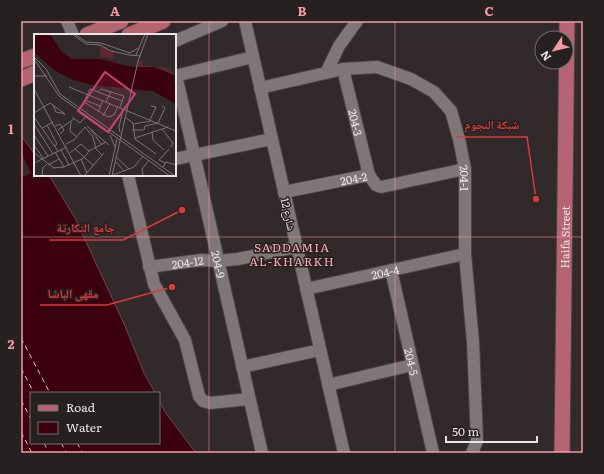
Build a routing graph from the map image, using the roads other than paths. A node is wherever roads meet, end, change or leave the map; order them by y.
1 (67, 21) edge
2 (121, 21) edge
3 (163, 21) edge
4 (222, 21) edge
5 (245, 21) edge
6 (357, 21) edge
7 (567, 21) edge
8 (73, 34) edge
9 (89, 34) edge
10 (131, 34) edge
11 (176, 41) edge
12 (34, 56) edge
13 (253, 57) junction
14 (21, 61) edge
15 (343, 69) junction
16 (34, 73) edge
17 (326, 73) junction
18 (176, 75) edge
19 (21, 79) edge
20 (260, 88) junction
21 (272, 139) junction
22 (194, 155) junction
23 (176, 159) edge
24 (466, 169) junction
25 (369, 175) junction
26 (128, 176) edge
27 (284, 192) junction
28 (296, 247) junction
29 (465, 254) junction
30 (218, 261) junction
31 (149, 268) junction
32 (391, 270) junction
33 (306, 289) junction
34 (320, 350) junction
35 (412, 365) junction
36 (242, 367) junction
37 (328, 385) junction
38 (249, 399) junction
39 (262, 453) edge
40 (344, 453) edge
41 (433, 453) edge
42 (472, 453) edge
43 (562, 453) edge

1 - 8 street
2 - 9 main road
3 - 10 main road
4 - 11 street
5 - 13 street, شارع 12
6 - 17 street
7 - 43 main road, Haifa Street
12 - 14 main road
13 - 18 street
13 - 20 street, شارع 12
15 - 17 street, 204-1
15 - 24 street, 204-1
15 - 25 street, 204-3
16 - 19 main road
17 - 20 street, 204-1
18 - 22 street, 204-9
20 - 21 street, شارع 12
21 - 22 street
21 - 27 street, شارع 12
22 - 23 street
22 - 30 street, 204-9
24 - 25 street, 204-2
24 - 29 street, 204-1
25 - 27 street, 204-2
26 - 31 street
27 - 28 street, شارع 12
28 - 30 street, 204-12
28 - 33 street, شارع 12
29 - 32 street, 204-4
29 - 42 street, 204-1
30 - 31 street, 204-12
30 - 36 street, 204-9
31 - 38 street
32 - 33 street, 204-4
32 - 35 street, 204-5
33 - 34 street, شارع 12
34 - 36 street
34 - 37 street, شارع 12
35 - 37 street
35 - 41 street, 204-5
36 - 38 street, 204-9
37 - 40 street, شارع 12
38 - 39 street, 204-9

